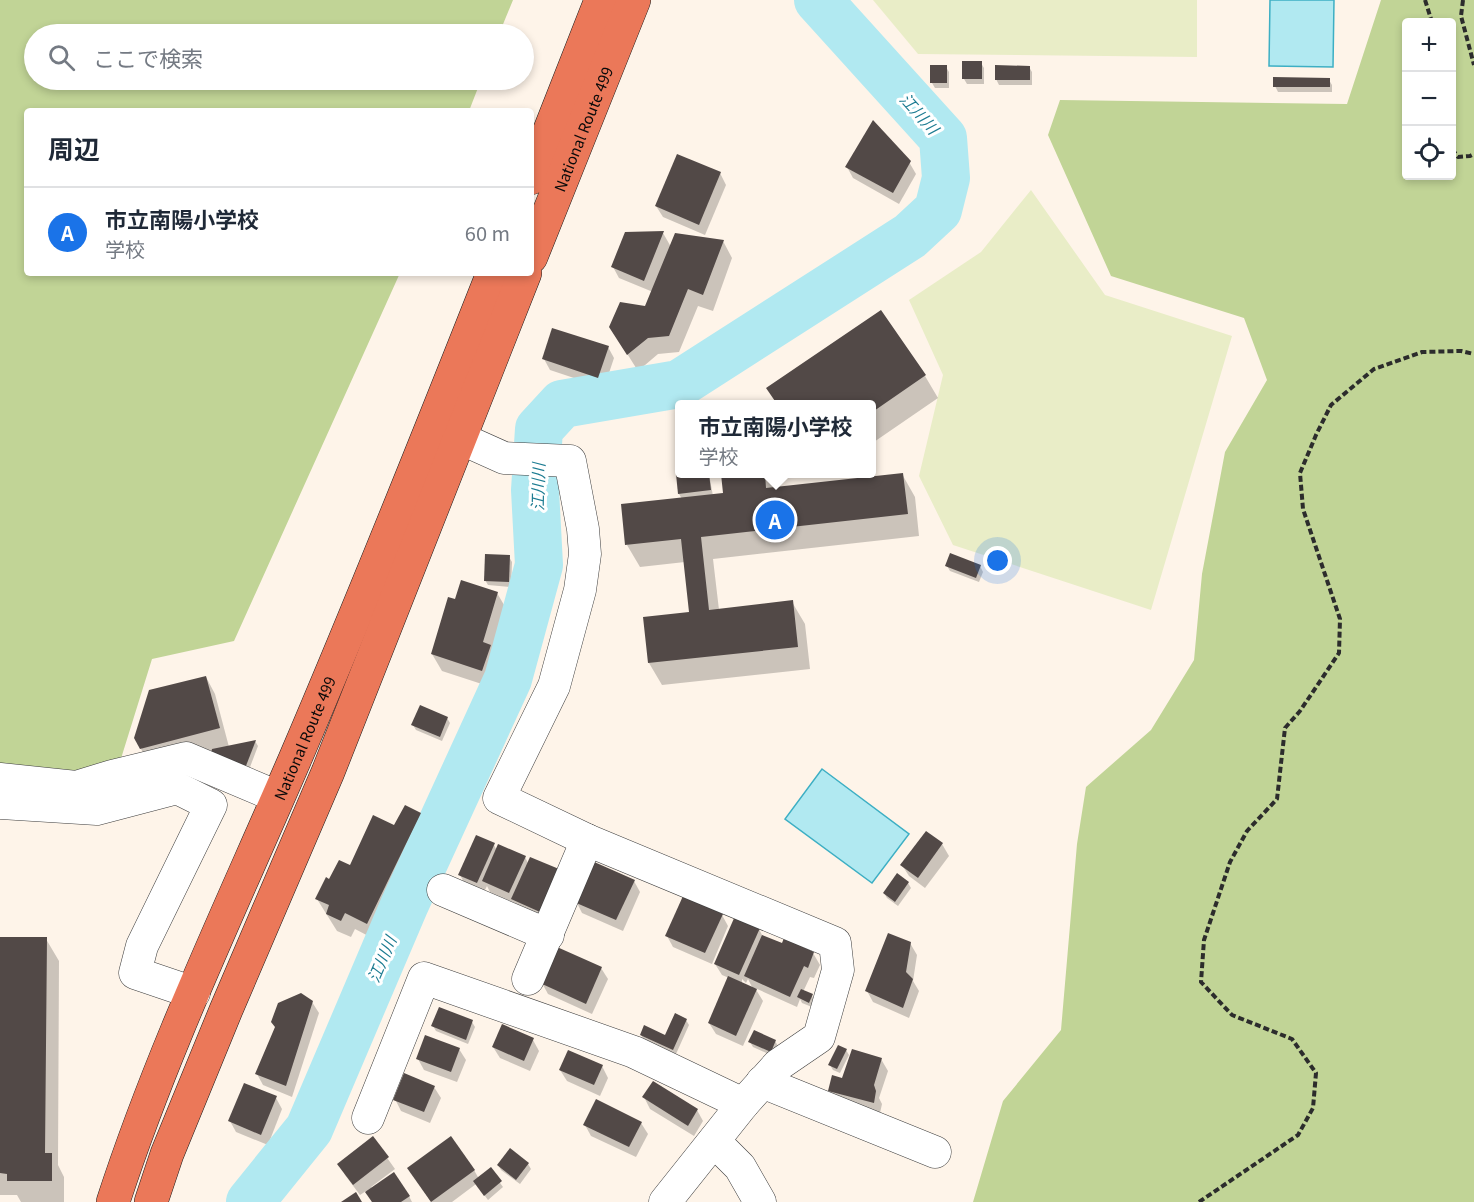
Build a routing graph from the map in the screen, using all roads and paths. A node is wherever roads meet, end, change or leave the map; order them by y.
1 (601, 0) edge
2 (634, 0) edge
3 (1425, 0) edge
4 (1464, 0) edge
5 (1431, 18) edge
6 (1474, 65) edge
7 (1456, 154) edge
8 (1474, 154) edge
9 (534, 170) edge
10 (534, 250) edge
11 (492, 276) edge
12 (523, 276) edge
13 (1474, 354) edge
14 (445, 432) junction
15 (0, 779) edge
16 (278, 797) junction
17 (0, 803) edge
18 (587, 840) junction
19 (443, 890) dead end
20 (548, 934) junction
21 (528, 979) dead end
22 (194, 993) junction
23 (753, 1093) junction
24 (368, 1118) dead end
25 (714, 1141) junction
26 (935, 1152) dead end
27 (113, 1202) edge
28 (151, 1202) edge
29 (664, 1202) edge
30 (760, 1202) edge
31 (1199, 1202) edge

1 - 9 highway, National Route 499
2 - 10 highway, National Route 499
3 - 5 path
4 - 6 path
7 - 8 path
11 - 14 highway, National Route 499
12 - 14 highway, National Route 499
13 - 31 path
14 - 16 highway, National Route 499
14 - 18 street
14 - 28 highway, National Route 499
15 - 16 street
16 - 22 highway, National Route 499
17 - 22 street
18 - 20 street
18 - 23 street
19 - 20 street
20 - 21 street
22 - 27 highway, National Route 499
23 - 24 street
23 - 25 street
23 - 26 street
25 - 29 street
25 - 30 street

